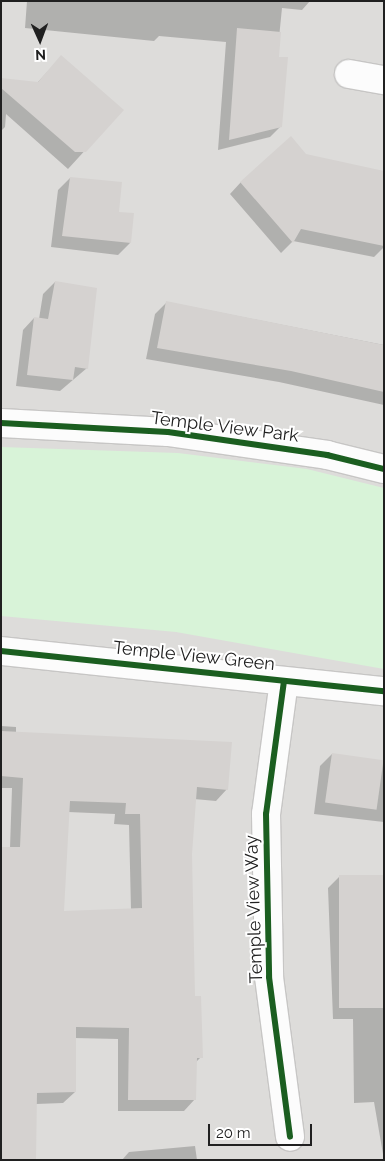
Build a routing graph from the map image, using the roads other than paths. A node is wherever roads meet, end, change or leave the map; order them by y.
1 (349, 74) dead end
2 (384, 80) edge
3 (1, 424) edge
4 (384, 469) edge
5 (1, 651) edge
6 (284, 681) junction
7 (384, 692) edge
8 (290, 1137) dead end

1 - 2 street
3 - 4 street, Temple View Park
5 - 6 street, Temple View Green
6 - 7 street, Temple View Green
6 - 8 street, Temple View Way

